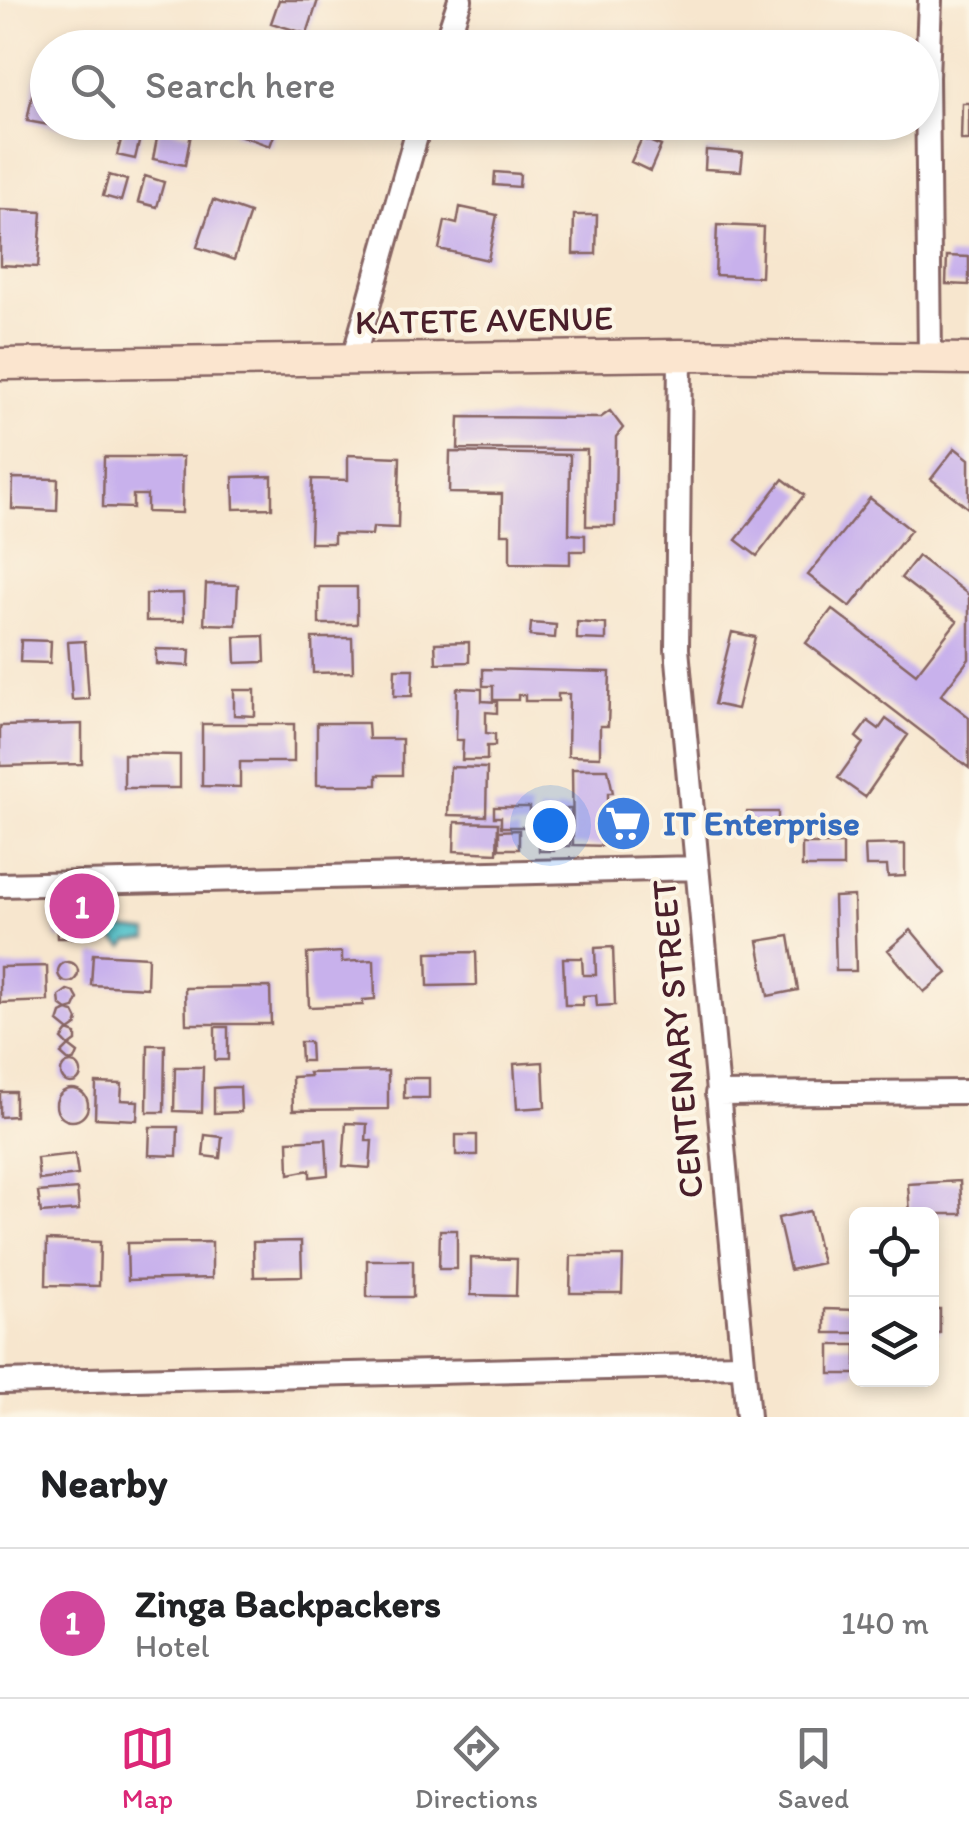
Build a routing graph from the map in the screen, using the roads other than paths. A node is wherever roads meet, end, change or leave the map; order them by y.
1 (460, 0) edge
2 (930, 0) edge
3 (450, 30) edge
4 (929, 30) edge
5 (415, 140) edge
6 (928, 140) edge
7 (680, 354) junction
8 (930, 358) junction
9 (969, 358) edge
10 (353, 360) junction
11 (0, 364) edge
12 (697, 868) junction
13 (0, 884) edge
14 (969, 1092) edge
15 (717, 1094) junction
16 (742, 1366) junction
17 (0, 1382) edge
18 (748, 1417) edge

1 - 3 street
2 - 4 street
5 - 10 street
6 - 8 street
7 - 8 street, KATETE AVENUE
7 - 10 street, KATETE AVENUE
7 - 12 street, CENTENARY STREET
8 - 9 street, KATETE AVENUE
10 - 11 street, KATETE AVENUE
12 - 13 street
12 - 15 street, CENTENARY STREET
14 - 15 street
15 - 16 street, CENTENARY STREET
16 - 17 street
16 - 18 street, CENTENARY STREET

